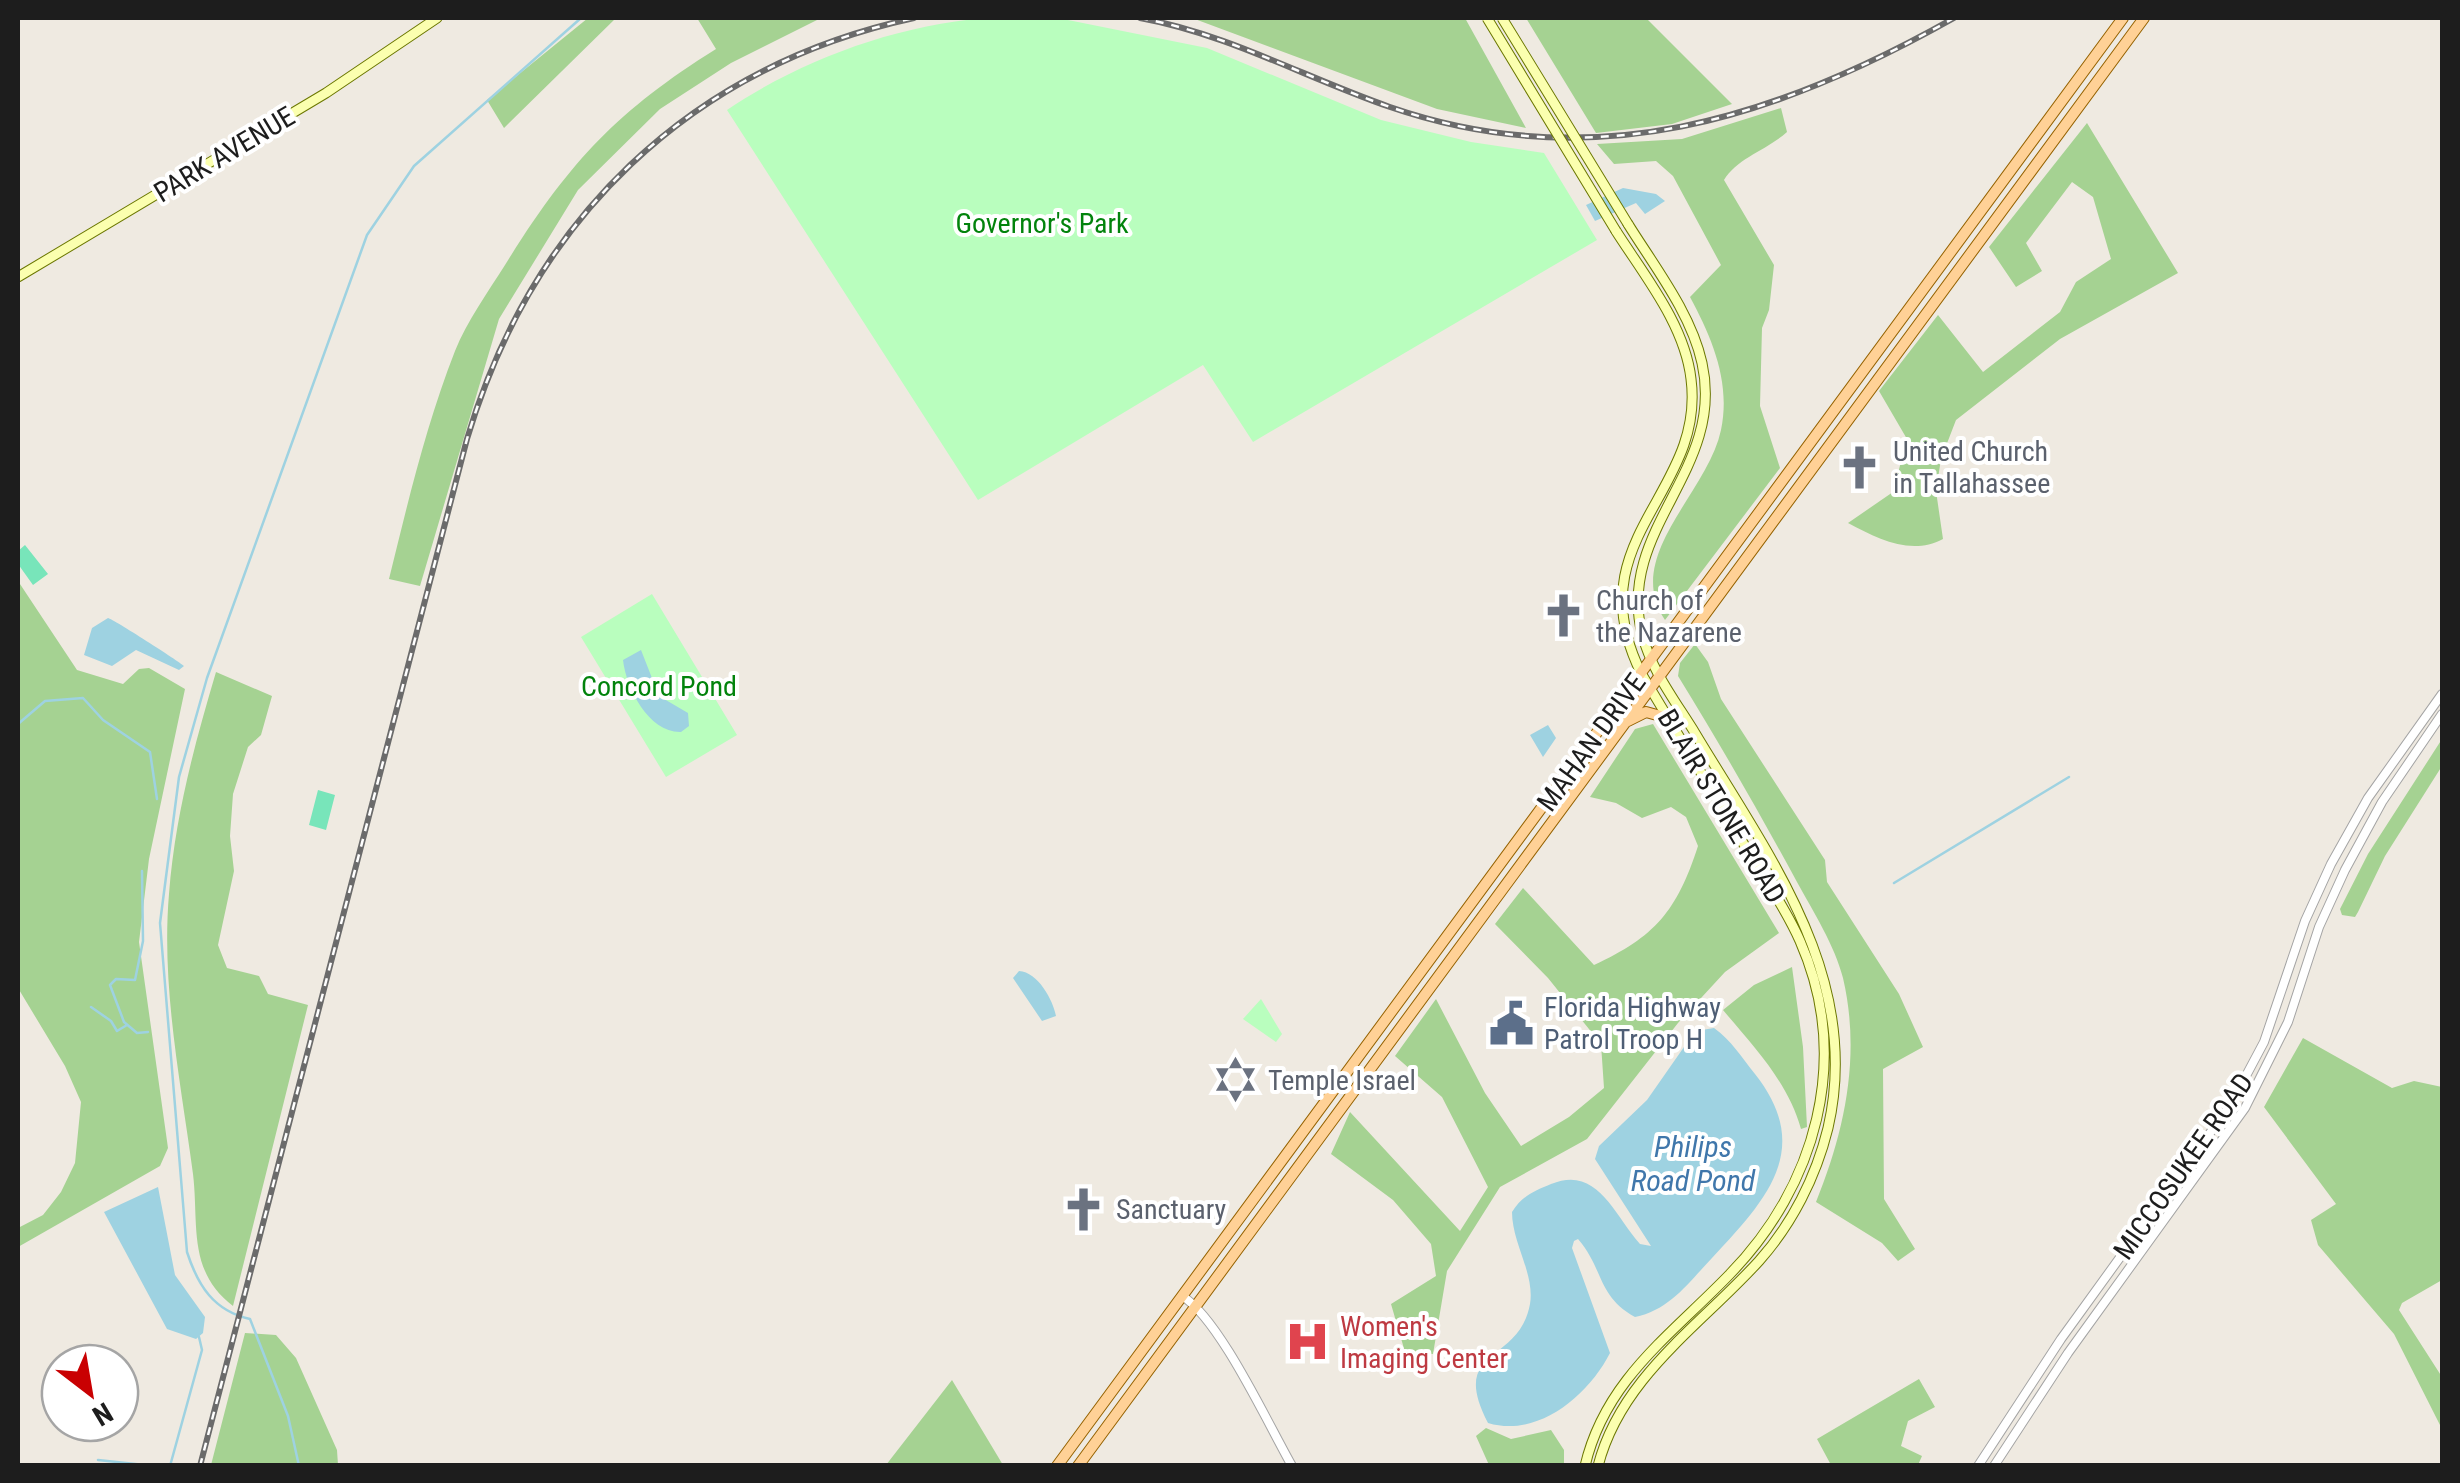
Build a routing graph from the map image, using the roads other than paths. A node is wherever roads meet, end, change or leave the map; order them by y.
1 (437, 18) edge
2 (1488, 18) edge
3 (1502, 18) edge
4 (2123, 18) edge
5 (2144, 18) edge
6 (1956, 244) junction
7 (1969, 254) junction
8 (18, 277) edge
9 (1666, 286) junction
10 (1654, 293) junction
11 (1842, 399) junction
12 (1855, 408) junction
13 (1684, 447) junction
14 (1698, 451) junction
15 (1626, 563) junction
16 (1639, 574) junction
17 (1641, 627) junction
18 (1674, 630) junction
19 (1652, 660) junction
20 (1642, 673) junction
21 (1659, 674) junction
22 (1650, 687) junction
23 (2442, 694) edge
24 (2442, 714) edge
25 (1668, 718) junction
26 (1623, 724) junction
27 (2224, 1114) junction
28 (2235, 1123) junction
29 (1256, 1197) junction
30 (1270, 1204) junction
31 (1182, 1296) junction
32 (1196, 1304) junction
33 (1058, 1466) edge
34 (1078, 1466) edge
35 (1292, 1466) edge
36 (1584, 1466) edge
37 (1598, 1466) edge
38 (1978, 1466) edge
39 (1994, 1466) edge

1 - 8 main road, PARK AVENUE
2 - 10 main road, BLAIR STONE ROAD, bridge
3 - 9 main road, BLAIR STONE ROAD, bridge
4 - 6 main road, MAHAN DRIVE
5 - 7 main road, MAHAN DRIVE
6 - 7 main road
6 - 11 main road, MAHAN DRIVE
7 - 12 main road, MAHAN DRIVE
9 - 10 main road
9 - 14 main road, BLAIR STONE ROAD
10 - 13 main road, BLAIR STONE ROAD
11 - 12 main road
11 - 18 main road, MAHAN DRIVE
12 - 21 main road, MAHAN DRIVE
13 - 14 main road
13 - 15 main road, BLAIR STONE ROAD
14 - 16 main road, BLAIR STONE ROAD
15 - 16 main road
15 - 20 main road, BLAIR STONE ROAD
16 - 17 main road, BLAIR STONE ROAD
17 - 18 main road
17 - 19 main road, BLAIR STONE ROAD
18 - 19 main road, MAHAN DRIVE
19 - 20 main road, MAHAN DRIVE
19 - 21 main road, BLAIR STONE ROAD
20 - 22 main road, BLAIR STONE ROAD
20 - 29 main road, MAHAN DRIVE
21 - 22 main road, MAHAN DRIVE
21 - 37 main road, BLAIR STONE ROAD
22 - 25 main road, BLAIR STONE ROAD
22 - 26 main road, MAHAN DRIVE
23 - 27 street, MICCOSUKEE ROAD
24 - 28 street, MICCOSUKEE ROAD
25 - 26 main road
25 - 36 main road, BLAIR STONE ROAD
26 - 30 main road, MAHAN DRIVE
27 - 28 street
27 - 38 street, MICCOSUKEE ROAD
28 - 39 street, MICCOSUKEE ROAD
29 - 30 main road
29 - 31 main road, MAHAN DRIVE
30 - 32 main road, MAHAN DRIVE
31 - 32 street
31 - 33 main road, MAHAN DRIVE
32 - 34 main road, MAHAN DRIVE
32 - 35 street

